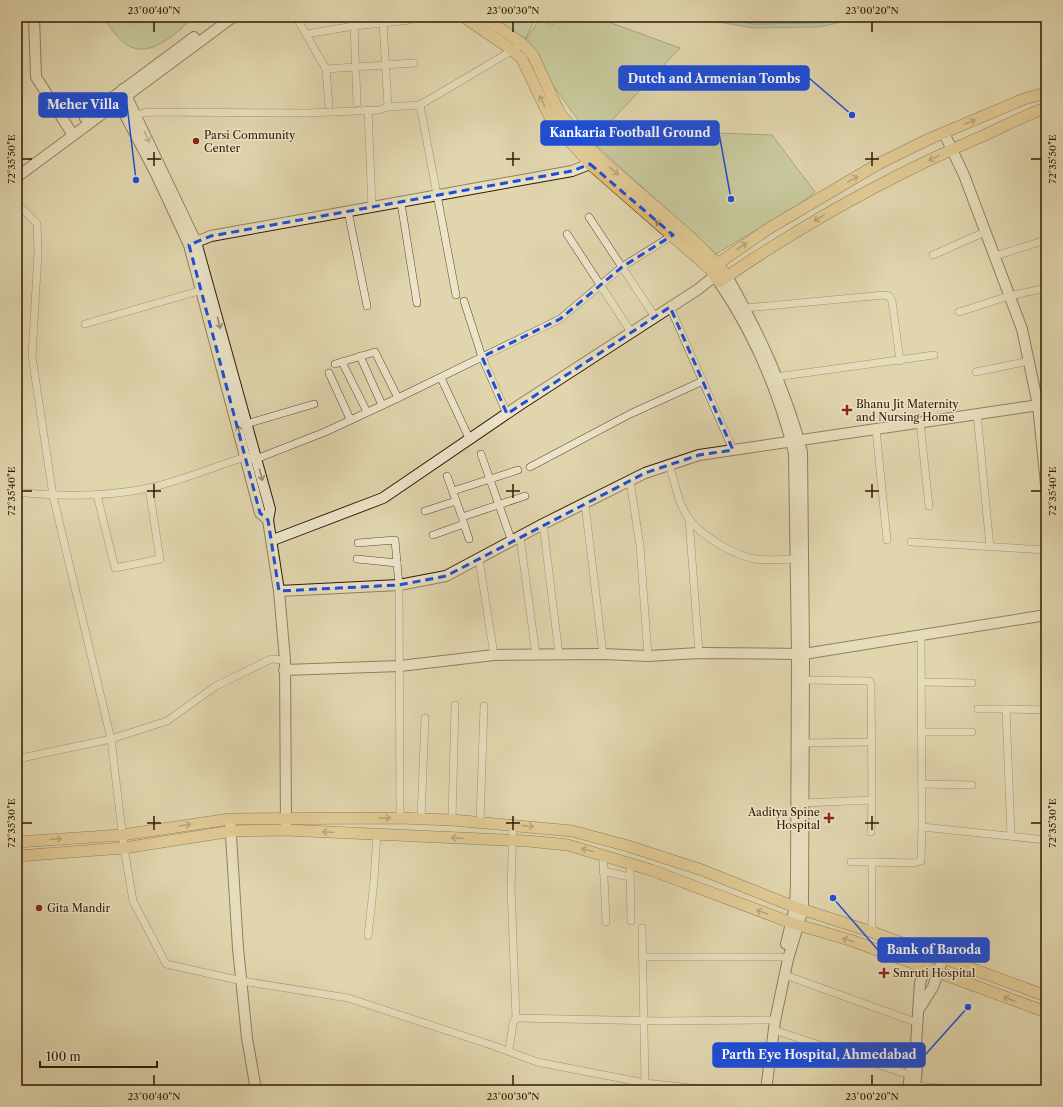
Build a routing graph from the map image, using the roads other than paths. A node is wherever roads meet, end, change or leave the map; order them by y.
1 (34, 17) edge
2 (221, 17) edge
3 (233, 17) edge
4 (296, 17) edge
5 (349, 17) edge
6 (464, 17) edge
7 (483, 17) edge
8 (410, 20) dead end
9 (383, 23) junction
10 (354, 26) junction
11 (306, 34) junction
12 (523, 44) junction
13 (512, 50) junction
14 (414, 63) dead end
15 (385, 65) junction
16 (355, 67) junction
17 (326, 69) junction
18 (1046, 93) edge
19 (121, 96) junction
20 (357, 103) dead end
21 (329, 105) dead end
22 (420, 105) junction
23 (388, 108) junction
24 (1046, 108) edge
25 (368, 110) junction
26 (137, 115) junction
27 (71, 132) junction
28 (944, 133) junction
29 (953, 149) junction
30 (593, 160) junction
31 (17, 168) edge
32 (17, 176) edge
33 (437, 195) junction
34 (17, 203) edge
35 (401, 203) junction
36 (372, 207) junction
37 (348, 212) junction
38 (589, 217) dead end
39 (985, 232) junction
40 (567, 234) dead end
41 (672, 235) junction
42 (1046, 240) edge
43 (193, 244) junction
44 (933, 255) dead end
45 (995, 256) junction
46 (622, 267) junction
47 (718, 273) junction
48 (601, 286) junction
49 (1046, 288) edge
50 (202, 290) junction
51 (456, 295) dead end
52 (1009, 296) junction
53 (464, 301) dead end
54 (416, 303) dead end
55 (367, 306) dead end
56 (670, 307) junction
57 (744, 308) junction
58 (959, 312) dead end
59 (655, 316) junction
60 (85, 324) dead end
61 (631, 332) junction
62 (934, 355) dead end
63 (360, 356) junction
64 (482, 357) junction
65 (900, 361) junction
66 (1029, 361) junction
67 (342, 362) junction
68 (335, 364) dead end
69 (976, 372) dead end
70 (329, 374) dead end
71 (776, 377) junction
72 (441, 378) junction
73 (703, 381) junction
74 (398, 398) junction
75 (314, 404) dead end
76 (1042, 404) edge
77 (382, 405) junction
78 (367, 412) junction
79 (977, 413) junction
80 (507, 414) junction
81 (350, 419) junction
82 (920, 422) junction
83 (246, 424) junction
84 (876, 429) junction
85 (470, 440) junction
86 (795, 441) junction
87 (733, 450) junction
88 (481, 454) dead end
89 (245, 457) junction
90 (256, 459) junction
91 (669, 465) junction
92 (530, 467) dead end
93 (518, 470) dead end
94 (447, 476) dead end
95 (490, 479) junction
96 (630, 481) junction
97 (1046, 486) edge
98 (149, 488) junction
99 (453, 491) junction
100 (17, 492) edge
101 (97, 495) junction
102 (53, 496) junction
103 (525, 496) dead end
104 (456, 501) junction
105 (585, 504) junction
106 (499, 505) junction
107 (929, 506) dead end
108 (425, 511) dead end
109 (689, 519) junction
110 (268, 520) junction
111 (463, 521) junction
112 (543, 524) junction
113 (433, 535) dead end
114 (469, 539) dead end
115 (516, 539) junction
116 (272, 540) junction
117 (887, 540) dead end
118 (911, 542) dead end
119 (358, 543) dead end
120 (990, 547) junction
121 (1046, 550) edge
122 (357, 558) dead end
123 (479, 558) junction
124 (796, 559) junction
125 (397, 563) junction
126 (399, 585) junction
127 (279, 591) junction
128 (1046, 615) edge
129 (921, 635) junction
130 (699, 653) junction
131 (559, 654) junction
132 (603, 654) junction
133 (801, 654) junction
134 (494, 655) junction
135 (536, 655) junction
136 (648, 656) junction
137 (284, 665) junction
138 (400, 666) junction
139 (804, 680) junction
140 (922, 682) junction
141 (972, 683) dead end
142 (455, 706) dead end
143 (484, 706) dead end
144 (978, 709) dead end
145 (1006, 709) junction
146 (1046, 710) edge
147 (424, 718) dead end
148 (922, 732) junction
149 (972, 732) dead end
150 (111, 739) junction
151 (871, 742) junction
152 (804, 743) junction
153 (17, 759) edge
154 (922, 784) junction
155 (972, 785) dead end
156 (872, 800) junction
157 (804, 803) junction
158 (230, 818) junction
159 (400, 818) junction
160 (421, 819) junction
161 (452, 820) junction
162 (480, 822) junction
163 (286, 824) junction
164 (513, 824) junction
165 (922, 827) junction
166 (232, 831) junction
167 (871, 832) dead end
168 (377, 834) junction
169 (122, 835) junction
170 (1011, 836) junction
171 (1046, 840) edge
172 (512, 841) junction
173 (17, 842) edge
174 (124, 848) junction
175 (603, 855) junction
176 (17, 856) edge
177 (851, 862) dead end
178 (872, 862) junction
179 (630, 864) junction
180 (603, 871) junction
181 (630, 877) junction
182 (799, 908) junction
183 (631, 921) dead end
184 (606, 922) dead end
185 (795, 924) junction
186 (642, 928) dead end
187 (872, 932) junction
188 (368, 936) dead end
189 (929, 954) junction
190 (642, 957) junction
191 (783, 957) junction
192 (942, 958) junction
193 (924, 967) junction
194 (938, 972) junction
195 (785, 974) junction
196 (242, 981) junction
197 (1046, 996) edge
198 (919, 1010) junction
199 (1046, 1012) edge
200 (516, 1018) junction
201 (643, 1021) junction
202 (918, 1023) junction
203 (772, 1025) junction
204 (509, 1051) junction
205 (915, 1060) junction
206 (910, 1074) junction
207 (645, 1083) junction
208 (913, 1089) edge
209 (256, 1090) edge
210 (710, 1090) edge
211 (760, 1090) edge
212 (766, 1090) edge
213 (965, 1090) edge

1 - 27 street
2 - 19 street
3 - 19 street
4 - 11 street
5 - 10 street
6 - 13 main road
7 - 12 main road
8 - 9 street
9 - 10 street
9 - 15 street
10 - 11 street
10 - 16 street
11 - 17 street
12 - 13 street
12 - 30 main road
13 - 22 street
30 -> 13 main road
14 - 15 street
15 - 16 street
15 - 23 street
16 - 17 street
16 - 20 street
17 - 21 street
28 -> 18 main road
19 - 26 street
19 - 27 street
19 - 43 street
22 - 23 street
22 - 33 street
23 - 25 street
24 - 29 main road
25 - 26 street
25 - 36 street
26 -> 43 street
27 - 31 street
27 - 32 street
28 - 29 street
47 -> 28 main road
29 - 39 street
29 -> 47 main road
30 - 33 street
41 -> 30 main road
30 -> 47 main road
33 - 35 street
33 - 51 street
34 - 102 street
35 - 36 street
35 - 54 street
36 - 37 street
37 - 43 street
37 - 55 street
38 - 46 street
39 - 44 street
39 - 45 street
40 - 48 street
41 - 46 street
41 - 47 main road
42 - 45 street
43 - 50 street
43 -> 83 street
45 - 52 street
46 - 48 street
46 - 59 street
47 - 56 street
47 - 57 street
47 - 86 street
48 - 61 street
48 - 64 street
49 - 52 street
50 - 60 street
89 -> 50 street
52 - 58 street
52 - 66 street
53 - 64 street
56 - 59 street
56 - 73 street
57 - 65 street
57 - 71 street
59 - 61 street
61 - 80 street
62 - 65 street
63 - 67 street
63 - 74 street
63 - 77 street
64 - 72 street
64 - 80 street
65 - 71 street
66 - 69 street
66 - 76 street
67 - 68 street
67 - 78 street
70 - 81 street
71 - 86 street
72 - 74 street
72 - 85 street
73 - 87 street
73 - 92 street
74 - 77 street
75 - 83 street
76 - 79 street
76 - 97 street
77 - 78 street
78 - 81 street
79 - 82 street
79 - 120 street
80 - 85 street
81 - 90 street
82 - 84 street
82 - 107 street
83 - 90 street
84 - 86 street
84 - 117 street
85 - 116 street
86 - 87 street
86 - 124 street
86 - 133 street
87 - 91 street
88 - 95 street
89 - 90 street
89 - 98 street
89 - 110 street
90 -> 110 street
91 - 96 street
91 - 109 street
93 - 95 street
94 - 99 street
95 - 99 street
95 - 106 street
96 - 105 street
96 - 136 street
98 - 101 street
98 - 101 street
99 - 104 street
100 - 102 street
101 - 102 street
102 - 150 street
103 - 106 street
104 - 108 street
104 - 111 street
105 - 112 street
105 - 132 street
106 - 111 street
106 - 115 street
109 - 124 street
109 - 130 street
110 - 116 street
111 - 113 street
111 - 114 street
112 - 115 street
112 - 131 street
115 - 123 street
115 - 135 street
116 - 127 street
118 - 120 street
119 - 125 street
120 - 121 street
122 - 125 street
123 - 126 street
123 - 134 street
124 - 133 street
125 - 126 street
126 - 127 street
126 - 138 street
127 - 137 street
128 - 129 street
129 - 133 street
129 - 140 street
130 - 133 street
130 - 136 street
131 - 132 street
131 - 135 street
132 - 136 street
133 - 139 street
133 - 182 street
134 - 135 street
134 - 138 street
137 - 138 street
137 - 150 street
137 - 163 street
138 - 159 street
139 - 151 street
139 - 152 street
140 - 141 street
140 - 148 street
142 - 161 street
143 - 162 street
144 - 145 street
145 - 146 street
145 - 170 street
147 - 160 street
148 - 149 street
148 - 154 street
150 - 153 street
150 - 169 street
151 - 152 street
151 - 156 street
152 - 157 street
154 - 155 street
154 - 165 street
156 - 157 street
156 - 167 street
157 - 182 street
158 - 163 main road
158 - 166 street
169 -> 158 main road
159 - 160 main road
163 -> 159 main road
160 - 161 main road
161 - 162 main road
162 - 164 main road
163 - 166 main road
168 -> 163 main road
164 - 172 street
164 -> 182 main road
165 - 170 street
165 - 178 street
166 - 174 main road
166 - 196 street
172 -> 168 main road
168 - 188 street
173 -> 169 main road
169 - 174 street
170 - 171 street
175 -> 172 main road
172 - 200 street
174 - 176 main road
174 - 196 street
175 - 179 main road
175 - 180 street
177 - 178 street
178 - 187 street
179 - 181 street
185 -> 179 main road
180 - 181 street
180 - 184 street
181 - 183 street
182 - 185 street
182 - 187 main road
185 - 191 street
193 -> 185 main road
185 - 195 street
186 - 190 street
187 - 189 main road
189 - 192 main road
189 - 193 street
190 - 191 street
190 - 201 street
191 - 203 street
192 - 194 street
192 - 197 main road
193 - 194 main road
193 - 198 street
194 - 198 street
199 -> 194 main road
195 - 202 street
195 - 203 street
196 - 204 street
196 - 209 street
198 - 202 street
200 - 201 street
200 - 204 street
201 - 203 street
201 - 207 street
202 - 205 street
203 - 206 street
203 - 211 street
203 - 212 street
204 - 207 street
205 - 206 street
205 - 208 street
206 - 208 street
207 - 210 street
208 - 213 street

